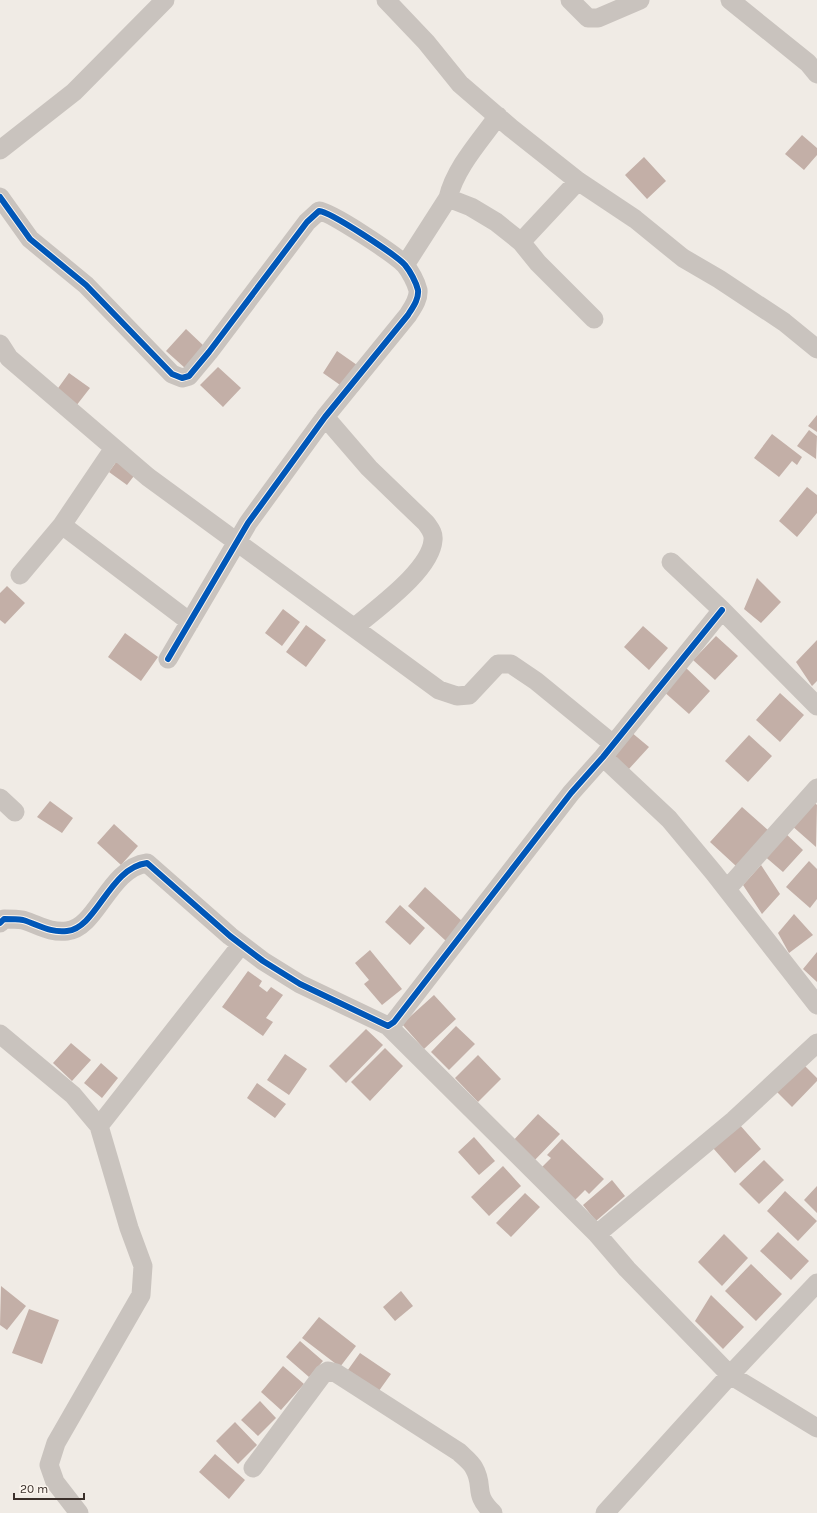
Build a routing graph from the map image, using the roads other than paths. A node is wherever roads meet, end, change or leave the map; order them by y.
1 (165, 0) edge
2 (386, 0) edge
3 (570, 0) edge
4 (640, 0) edge
5 (730, 0) edge
6 (817, 74) edge
7 (498, 116) junction
8 (0, 150) edge
9 (578, 181) junction
10 (0, 197) edge
11 (448, 198) junction
12 (521, 242) junction
13 (405, 265) junction
14 (594, 319) dead end
15 (0, 344) edge
16 (817, 349) edge
17 (325, 417) junction
18 (114, 448) junction
19 (62, 525) junction
20 (237, 541) junction
21 (671, 562) dead end
22 (20, 575) dead end
23 (722, 610) junction
24 (190, 622) junction
25 (355, 627) junction
26 (168, 660) dead end
27 (817, 706) edge
28 (608, 751) junction
29 (817, 788) edge
30 (0, 798) edge
31 (15, 812) dead end
32 (727, 889) junction
33 (0, 923) edge
34 (241, 944) junction
35 (817, 1005) edge
36 (388, 1026) junction
37 (0, 1034) edge
38 (817, 1043) edge
39 (99, 1126) junction
40 (597, 1234) junction
41 (817, 1283) edge
42 (730, 1375) junction
43 (817, 1428) edge
44 (253, 1468) dead end
45 (79, 1513) edge
46 (493, 1513) edge
47 (605, 1513) edge

1 - 8 street
2 - 7 street
3 - 4 street
5 - 6 street
7 - 9 street
7 - 11 street
9 - 12 street
9 - 16 street
10 - 13 street
11 - 12 street
11 - 13 street
12 - 14 street
13 - 17 street
15 - 18 street
17 - 20 street
17 - 25 street
18 - 19 street
18 - 20 street
19 - 22 street
19 - 24 street
20 - 24 street
20 - 25 street
21 - 23 street
23 - 27 street
23 - 28 street
24 - 26 street
25 - 28 street
28 - 32 street
28 - 36 street
29 - 32 street
30 - 31 street
32 - 35 street
33 - 34 street
34 - 36 street
34 - 39 street
36 - 40 street
37 - 39 street
38 - 40 street
39 - 45 street
40 - 42 street
41 - 42 street
42 - 43 street
42 - 47 street
44 - 46 street

